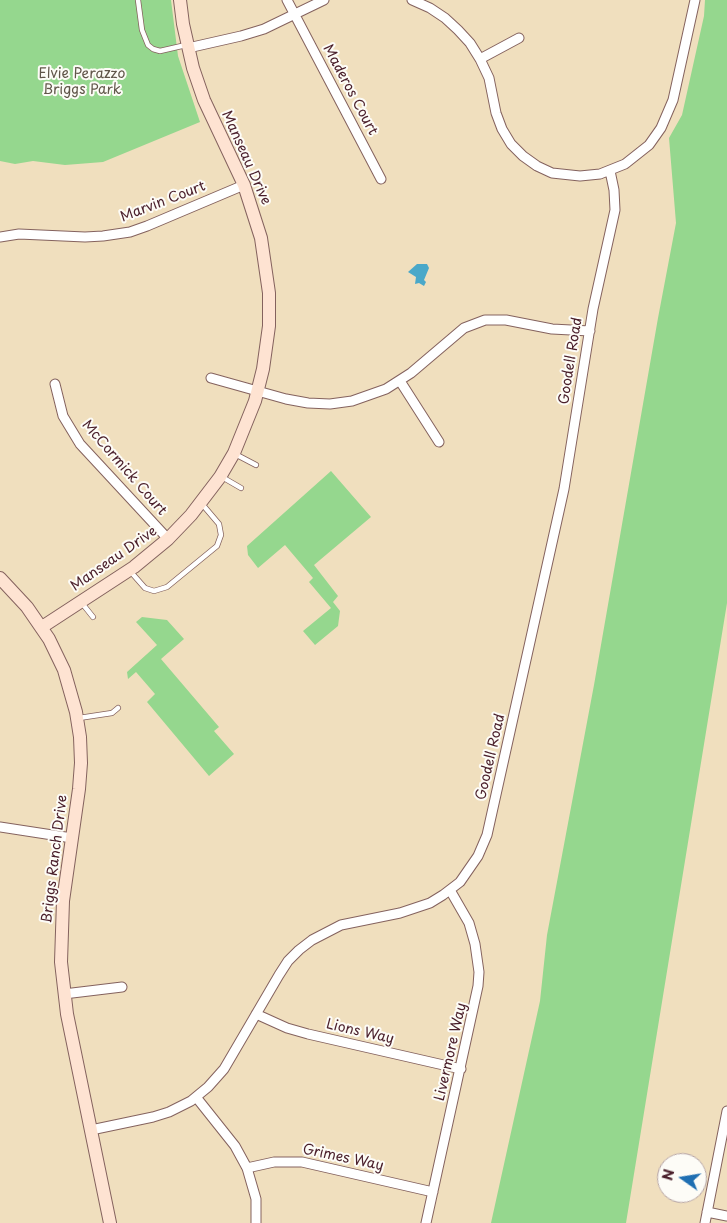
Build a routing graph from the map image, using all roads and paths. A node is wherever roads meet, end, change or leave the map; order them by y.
1 (138, 0) edge
2 (180, 0) edge
3 (287, 0) edge
4 (324, 0) edge
5 (412, 0) edge
6 (694, 0) edge
7 (294, 15) junction
8 (519, 38) dead end
9 (188, 46) junction
10 (480, 59) junction
11 (610, 171) junction
12 (381, 179) dead end
13 (244, 185) junction
14 (0, 237) edge
15 (590, 331) junction
16 (211, 378) dead end
17 (400, 381) junction
18 (55, 384) dead end
19 (258, 391) junction
20 (440, 442) dead end
21 (234, 453) junction
22 (256, 465) dead end
23 (220, 476) junction
24 (241, 488) dead end
25 (201, 504) junction
26 (168, 539) junction
27 (129, 570) junction
28 (0, 578) edge
29 (80, 601) junction
30 (93, 617) dead end
31 (42, 627) junction
32 (118, 708) dead end
33 (77, 718) junction
34 (0, 827) edge
35 (72, 838) junction
36 (450, 890) junction
37 (122, 987) dead end
38 (64, 994) junction
39 (256, 1014) junction
40 (461, 1069) junction
41 (196, 1097) junction
42 (727, 1111) edge
43 (91, 1130) junction
44 (247, 1168) junction
45 (433, 1192) junction
46 (707, 1212) junction
47 (727, 1216) edge
48 (110, 1223) edge
49 (256, 1223) edge
50 (426, 1223) edge
51 (705, 1223) edge

1 - 9 lane
2 - 9 street, Manseau Drive
3 - 7 street, Maderos Court
4 - 7 street
5 - 10 street
6 - 11 street
7 - 9 street
7 - 12 street, Maderos Court
8 - 10 street
9 - 13 street, Manseau Drive
10 - 11 street
11 - 15 street, Goodell Road
13 - 14 street, Marvin Court
13 - 19 street, Manseau Drive
15 - 17 street
15 - 36 street, Goodell Road
16 - 19 street
17 - 19 street
17 - 20 street
18 - 26 street, McCormick Court
19 - 21 street, Manseau Drive
21 - 22 lane
21 - 23 street, Manseau Drive
23 - 24 lane
23 - 25 street, Manseau Drive
25 - 26 street, Manseau Drive
25 - 27 lane
26 - 27 street, Manseau Drive
27 - 29 street, Manseau Drive
28 - 31 street, Briggs Ranch Drive
29 - 30 lane
29 - 31 street, Manseau Drive
31 - 33 street, Briggs Ranch Drive
32 - 33 lane
33 - 35 street, Briggs Ranch Drive
34 - 35 street
35 - 38 street, Briggs Ranch Drive
36 - 39 street, Goodell Road
36 - 40 street, Livermore Way
37 - 38 street
38 - 43 street, Briggs Ranch Drive
39 - 40 street, Lions Way
39 - 41 street, Goodell Road
40 - 45 street, Livermore Way
41 - 43 street, Goodell Road
41 - 44 street
42 - 46 street
43 - 48 street, Briggs Ranch Drive
44 - 45 street, Grimes Way
44 - 49 street
45 - 50 street, Livermore Way
46 - 47 street
46 - 51 street

